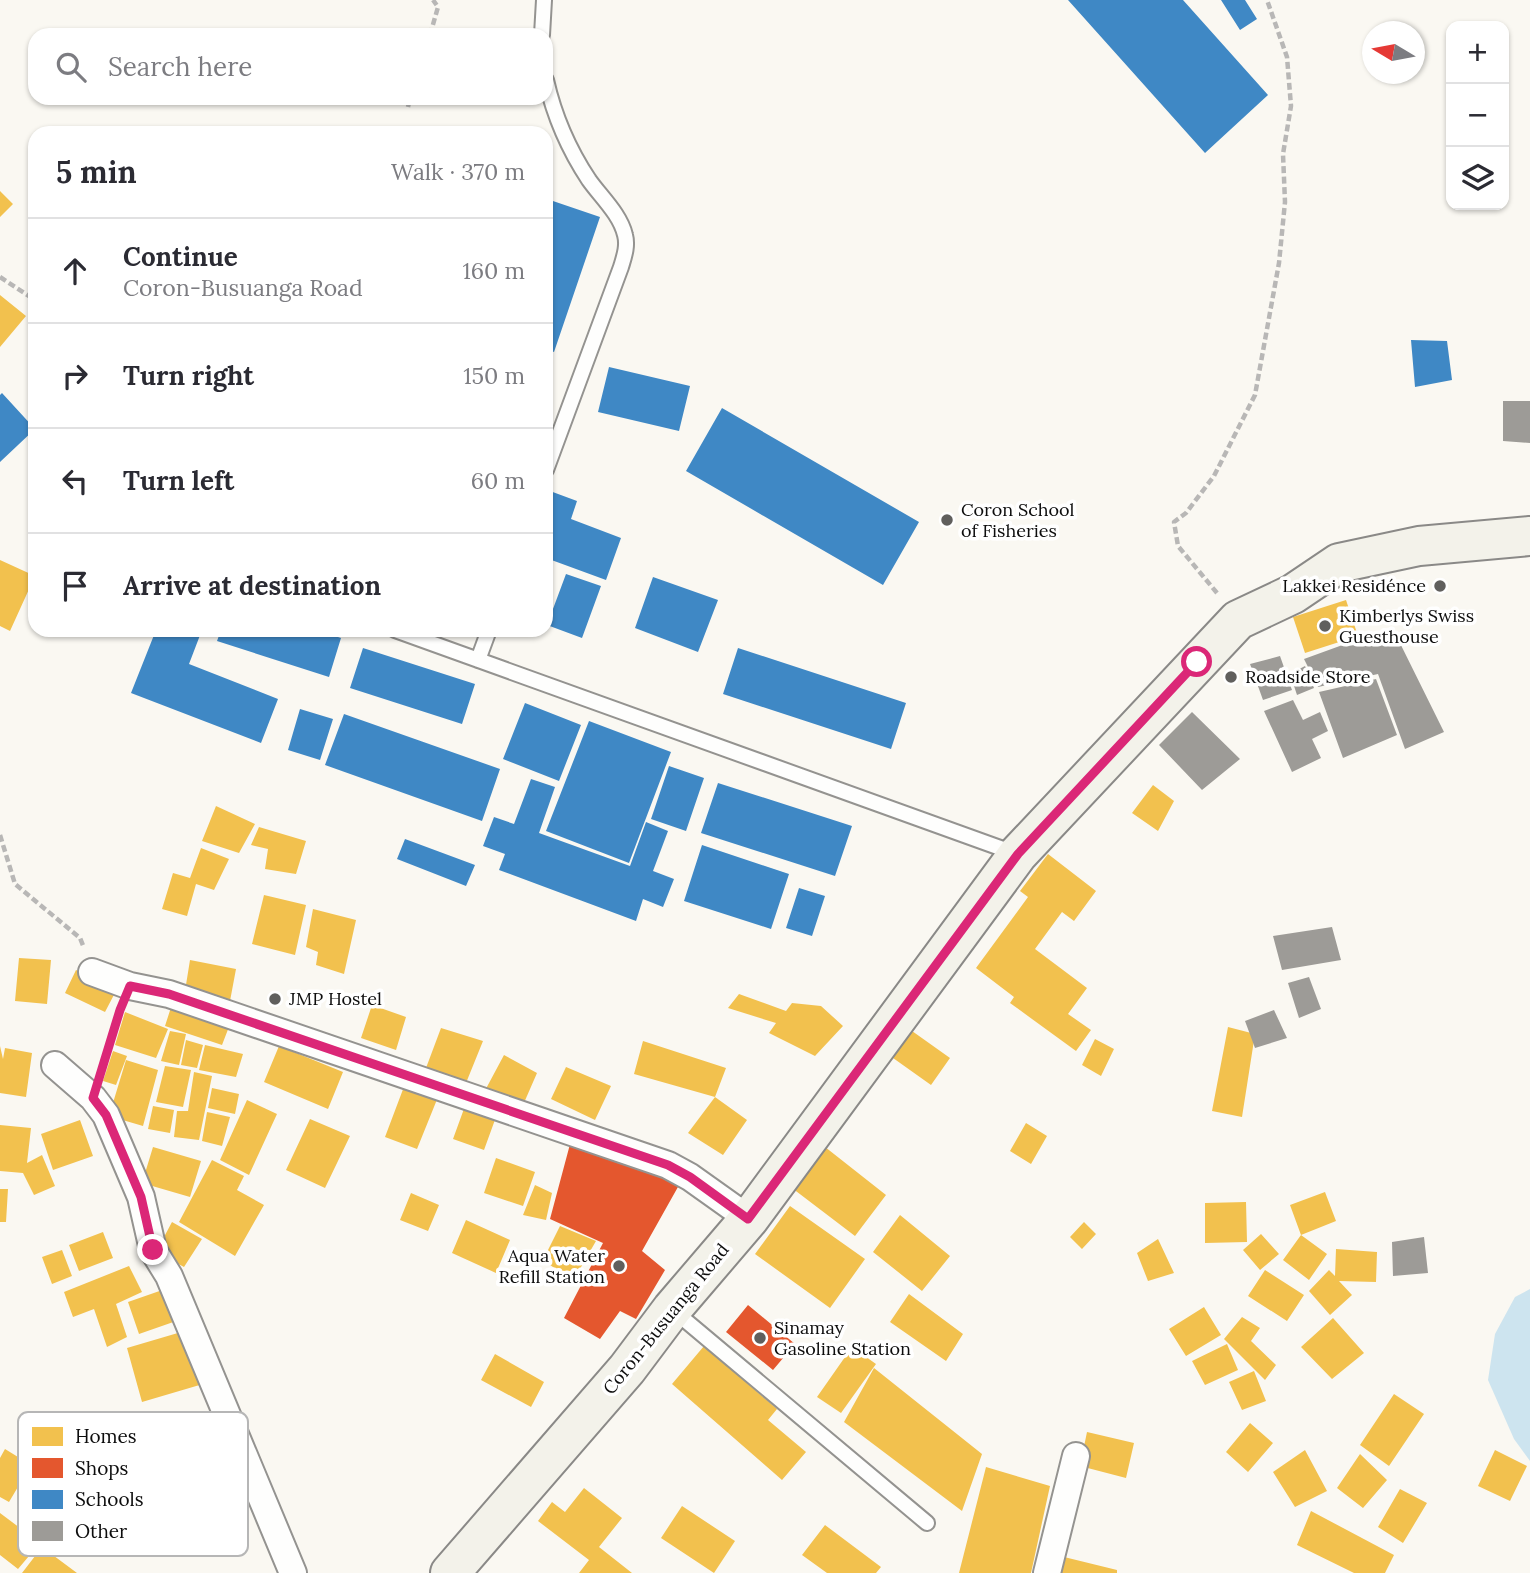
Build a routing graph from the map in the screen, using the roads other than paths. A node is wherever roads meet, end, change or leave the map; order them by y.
1 (544, 0) edge
2 (542, 28) edge
3 (553, 101) edge
4 (553, 451) edge
5 (1530, 536) edge
6 (414, 637) edge
7 (486, 637) edge
8 (478, 660) junction
9 (1018, 854) junction
10 (92, 972) road end
11 (55, 1065) dead end
12 (748, 1219) junction
13 (672, 1309) junction
14 (226, 1412) edge
15 (1076, 1456) dead end
16 (248, 1465) edge
17 (927, 1523) dead end
18 (293, 1573) edge
19 (450, 1573) edge
20 (1048, 1573) edge

1 - 2 lane
3 - 4 lane
5 - 9 main road, Coron-Busuanga Road
6 - 8 lane
7 - 8 lane
8 - 9 lane
9 - 12 main road, Coron-Busuanga Road
10 - 12 street
11 - 14 street
12 - 13 main road, Coron-Busuanga Road
13 - 17 lane
13 - 19 main road, Coron-Busuanga Road
15 - 20 street
16 - 18 street

